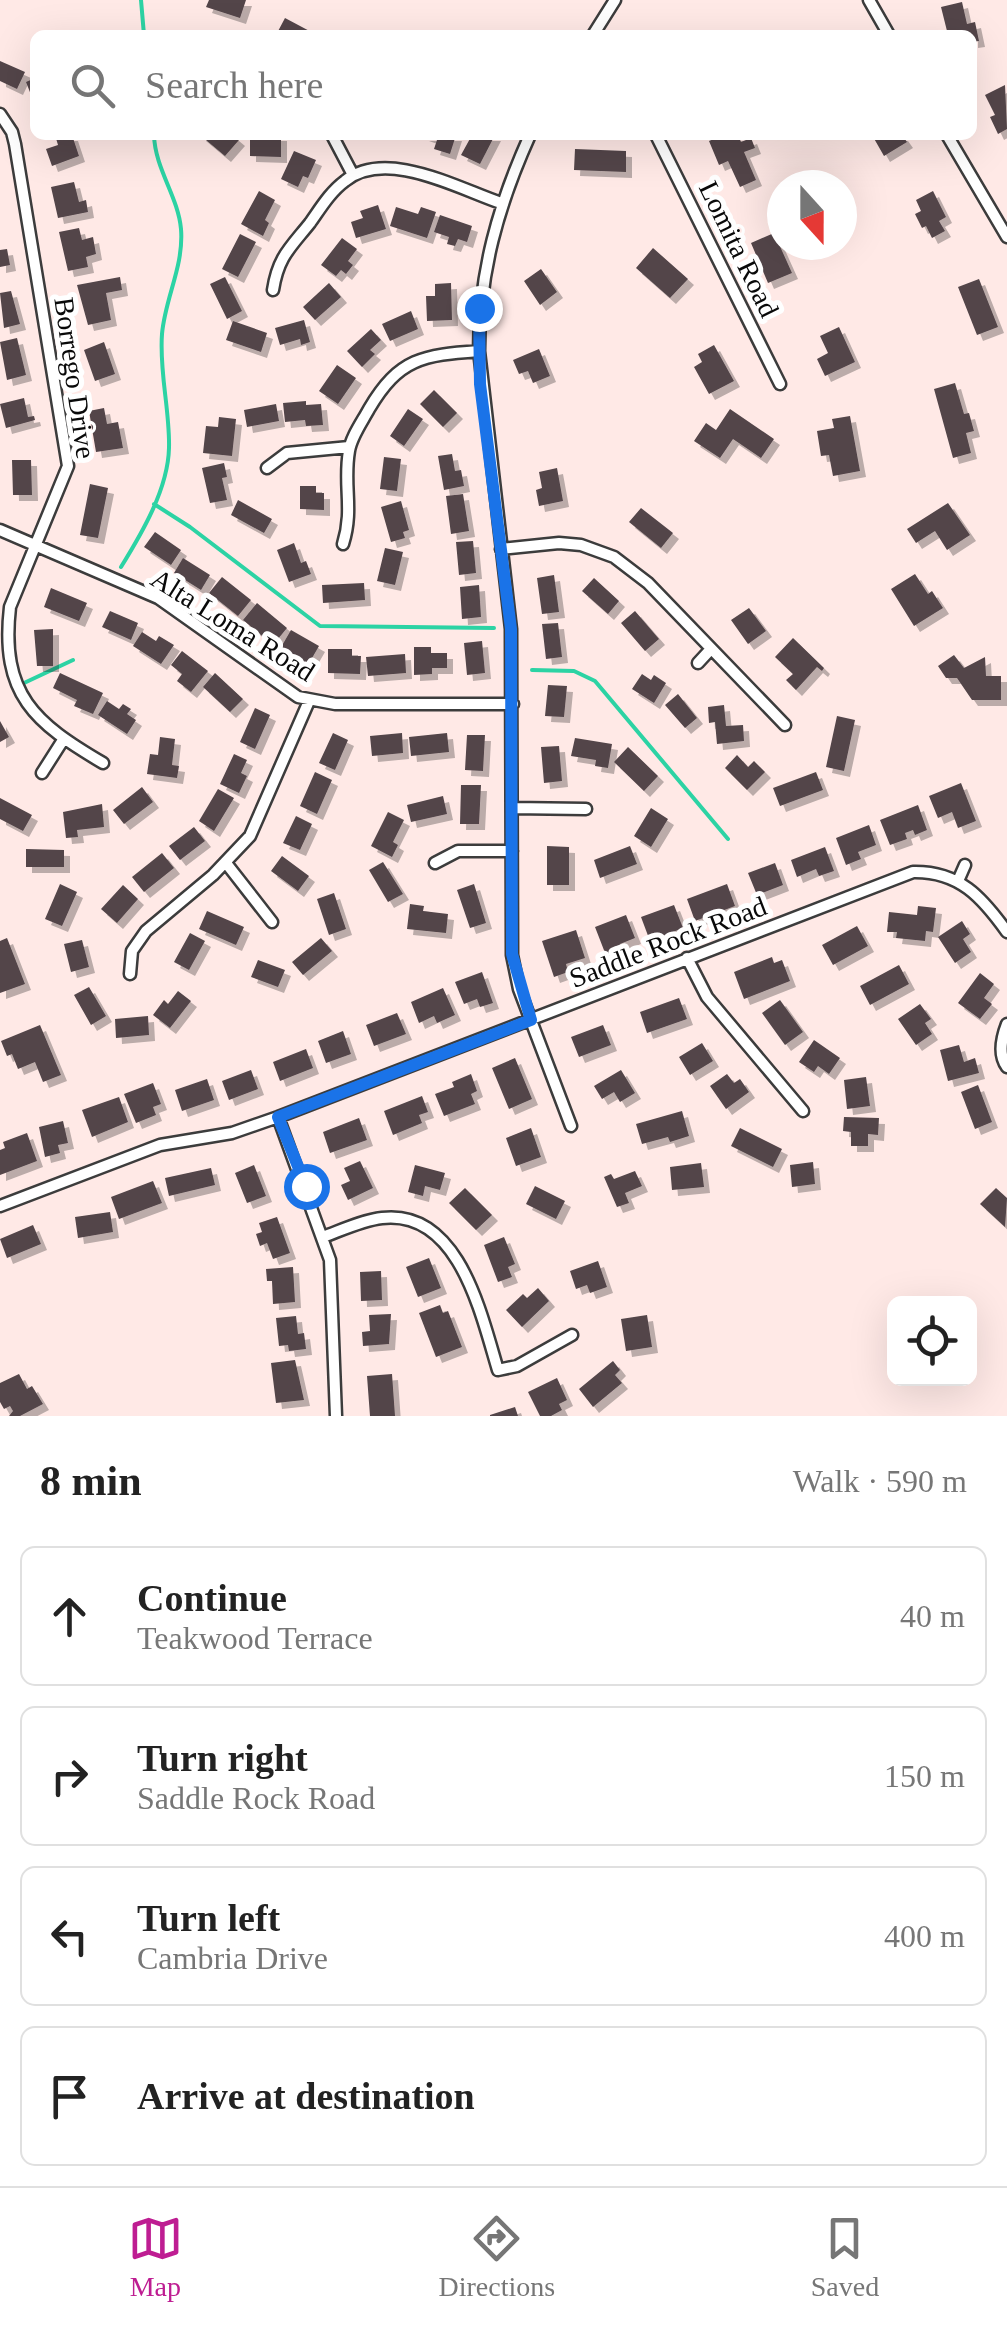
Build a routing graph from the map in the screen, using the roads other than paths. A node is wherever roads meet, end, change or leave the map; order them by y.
1 (615, 0) edge
2 (869, 0) edge
3 (596, 30) edge
4 (886, 30) edge
5 (0, 114) edge
6 (335, 140) edge
7 (528, 140) edge
8 (658, 140) edge
9 (950, 140) edge
10 (353, 175) junction
11 (500, 204) junction
12 (1007, 237) edge
13 (273, 290) dead end
14 (479, 351) junction
15 (780, 384) dead end
16 (349, 448) junction
17 (268, 468) dead end
18 (0, 530) edge
19 (343, 544) dead end
20 (34, 545) junction
21 (501, 549) junction
22 (710, 650) junction
23 (698, 663) dead end
24 (310, 700) junction
25 (513, 704) junction
26 (785, 725) dead end
27 (63, 740) junction
28 (103, 763) dead end
29 (42, 773) dead end
30 (512, 808) junction
31 (586, 809) dead end
32 (512, 850) junction
33 (226, 862) junction
34 (435, 863) dead end
35 (965, 864) dead end
36 (958, 881) junction
37 (272, 922) dead end
38 (1007, 932) edge
39 (687, 958) junction
40 (130, 974) dead end
41 (531, 1020) junction
42 (1007, 1024) edge
43 (1007, 1066) edge
44 (803, 1111) dead end
45 (278, 1117) junction
46 (571, 1126) dead end
47 (0, 1206) edge
48 (324, 1237) junction
49 (572, 1335) dead end
50 (336, 1416) edge

1 - 3 street
2 - 4 street
5 - 20 street, Borrego Drive
6 - 10 street
7 - 11 street
8 - 15 street, Lomita Road
9 - 12 street
10 - 11 street
10 - 13 street
11 - 14 street
14 - 16 street
14 - 21 street
16 - 17 street
16 - 19 street
18 - 20 street, Alta Loma Road
20 - 24 street, Alta Loma Road
20 - 27 street, Borrego Drive
21 - 22 street
21 - 25 street
22 - 23 street
22 - 26 street
24 - 25 street, Alta Loma Road
24 - 33 street
25 - 30 street
27 - 28 street, Borrego Drive
27 - 29 street
30 - 31 street
30 - 32 street
32 - 34 street
32 - 41 street
33 - 37 street
33 - 40 street
35 - 36 street
36 - 38 street
36 - 39 street, Saddle Rock Road
39 - 41 street, Saddle Rock Road
39 - 44 street
41 - 45 street, Saddle Rock Road
41 - 46 street
42 - 43 street
45 - 47 street, Saddle Rock Road
45 - 48 street
48 - 49 street
48 - 50 street

